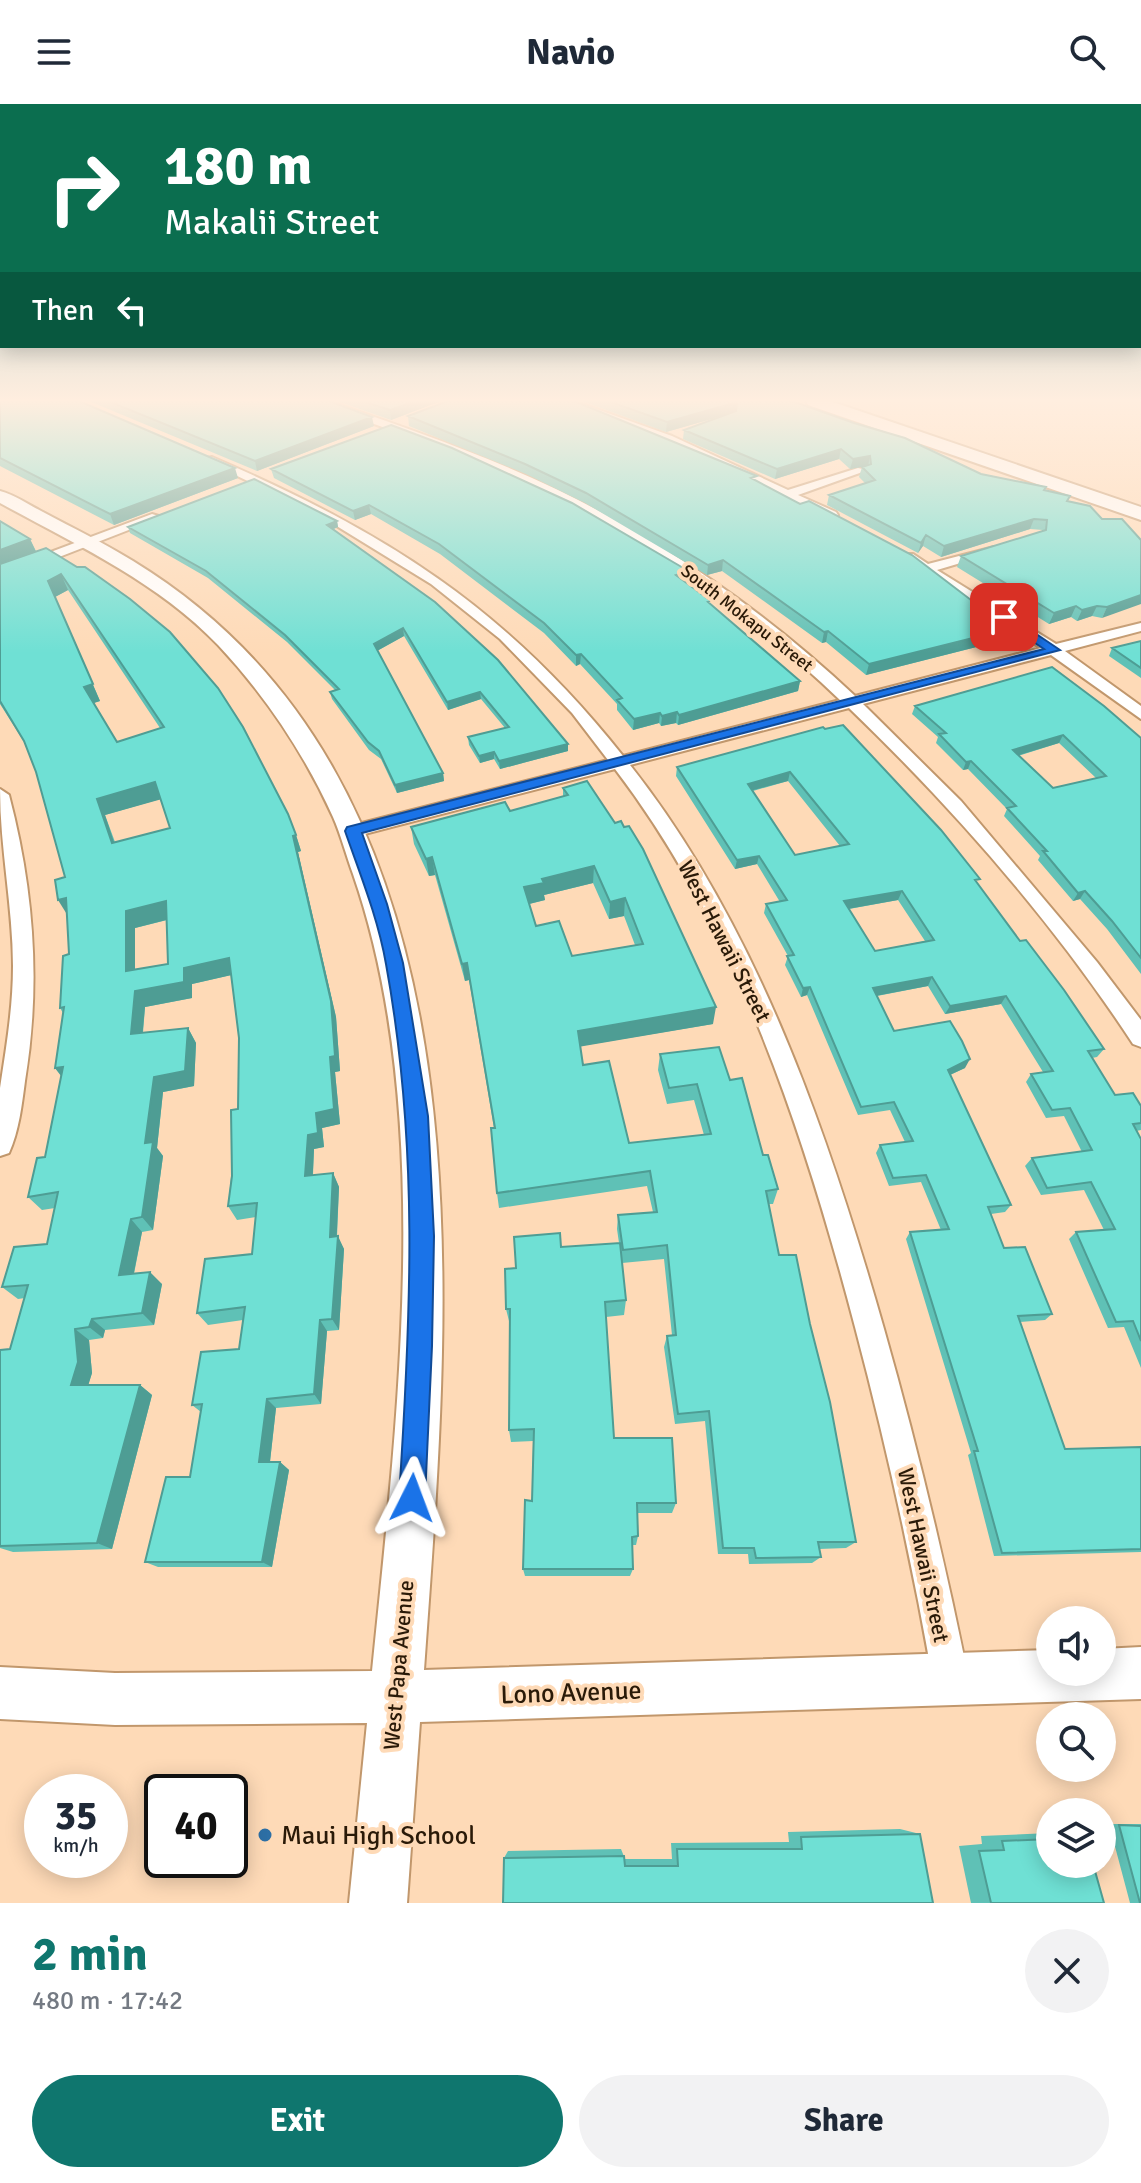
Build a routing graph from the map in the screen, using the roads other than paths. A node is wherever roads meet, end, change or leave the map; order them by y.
1 (266, 485) edge
2 (536, 485) edge
3 (773, 485) edge
4 (816, 485) edge
5 (1057, 485) edge
6 (1108, 485) edge
7 (791, 493) junction
8 (0, 496) edge
9 (1141, 496) edge
10 (172, 511) edge
11 (1141, 514) edge
12 (846, 523) edge
13 (86, 543) junction
14 (1006, 544) edge
15 (901, 553) edge
16 (929, 568) junction
17 (0, 576) edge
18 (1141, 627) edge
19 (1054, 650) junction
20 (850, 702) junction
21 (1141, 714) edge
22 (621, 760) junction
23 (0, 795) edge
24 (353, 831) junction
25 (1141, 1038) edge
26 (0, 1145) edge
27 (1141, 1673) edge
28 (951, 1681) junction
29 (0, 1693) edge
30 (394, 1697) junction
31 (378, 1903) edge

1 - 22 street, West Hawaii Street
2 - 20 street, South Mokapu Street
3 - 7 street
4 - 7 street
5 - 11 main road
6 - 9 main road
7 - 12 street
8 - 13 street, West Papa Avenue
10 - 13 street
13 - 17 street
13 - 24 street, West Papa Avenue
14 - 16 street
15 - 16 street
16 - 19 street
18 - 19 street
19 - 20 street
19 - 21 street
20 - 22 street
20 - 25 street, South Mokapu Street
22 - 24 street
22 - 28 street, West Hawaii Street
23 - 26 street
24 - 30 street, West Papa Avenue
27 - 28 street, Lono Avenue
28 - 30 street, Lono Avenue
29 - 30 street, Lono Avenue
30 - 31 street, West Papa Avenue

